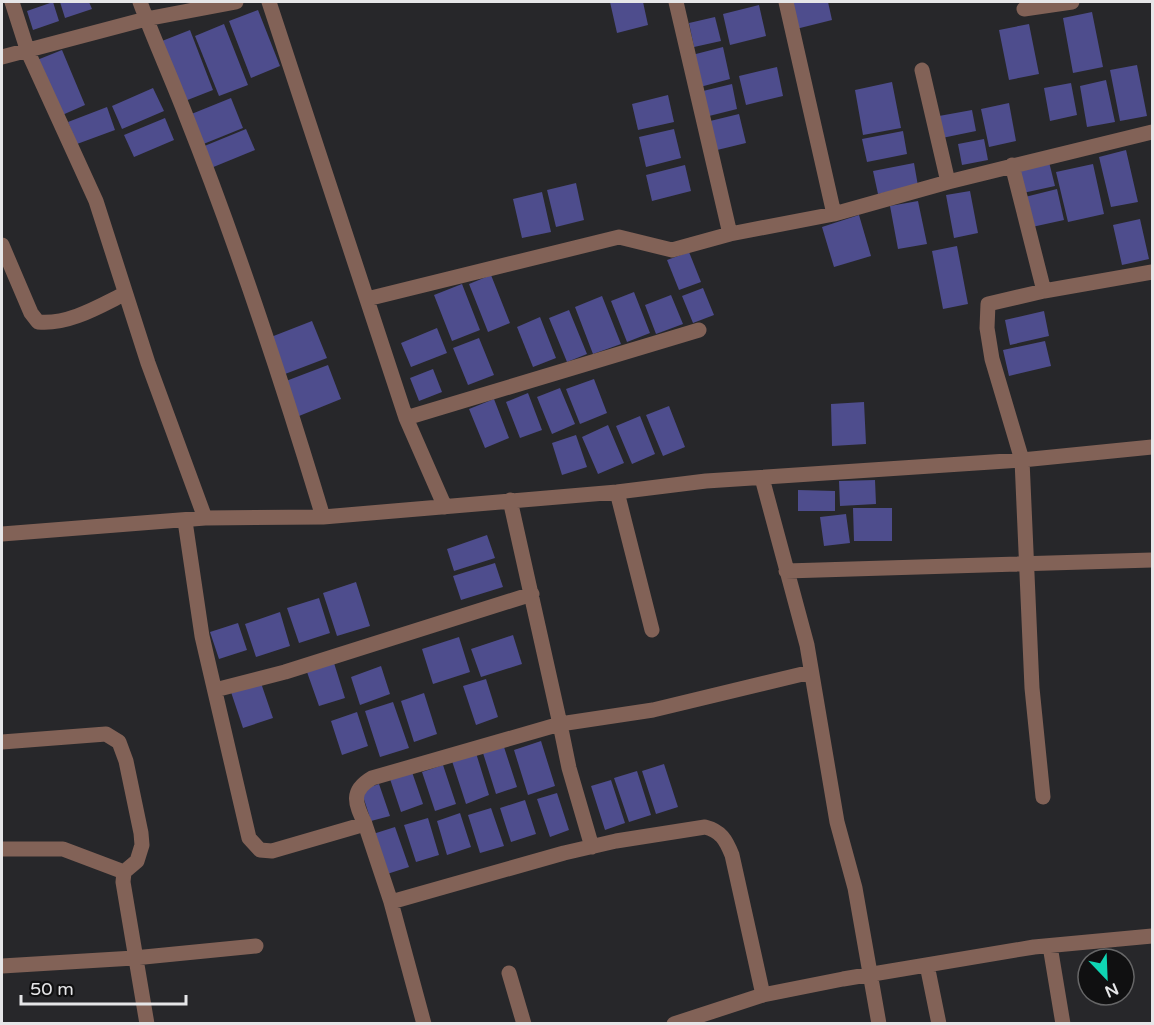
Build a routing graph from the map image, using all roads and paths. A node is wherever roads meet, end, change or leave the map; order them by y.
1 (12, 2) edge
2 (140, 2) edge
3 (236, 2) edge
4 (268, 2) edge
5 (676, 2) edge
6 (786, 2) edge
7 (1072, 2) edge
8 (1024, 9) dead end
9 (146, 19) junction
10 (28, 52) junction
11 (2, 57) edge
12 (922, 70) dead end
13 (1152, 132) edge
14 (1012, 165) junction
15 (948, 182) junction
16 (834, 214) junction
17 (730, 234) junction
18 (2, 245) edge
19 (1152, 272) edge
20 (1044, 291) junction
21 (124, 294) junction
22 (367, 298) junction
23 (699, 330) dead end
24 (406, 418) junction
25 (1152, 447) edge
26 (1022, 460) junction
27 (762, 478) junction
28 (617, 492) junction
29 (510, 500) junction
30 (445, 507) junction
31 (323, 517) junction
32 (205, 518) junction
33 (185, 521) junction
34 (2, 534) edge
35 (1152, 560) edge
36 (1027, 562) junction
37 (786, 571) junction
38 (532, 594) junction
39 (652, 630) dead end
40 (811, 672) junction
41 (215, 690) junction
42 (560, 724) junction
43 (2, 742) edge
44 (1043, 797) dead end
45 (365, 824) junction
46 (592, 847) junction
47 (2, 849) edge
48 (124, 872) junction
49 (391, 902) junction
50 (1152, 936) edge
51 (256, 946) dead end
52 (1050, 946) junction
53 (134, 958) junction
54 (927, 965) junction
55 (2, 966) edge
56 (509, 973) dead end
57 (872, 974) junction
58 (763, 995) junction
59 (147, 1023) edge
60 (424, 1023) edge
61 (524, 1023) edge
62 (674, 1023) edge
63 (879, 1023) edge
64 (939, 1023) edge
65 (1063, 1023) edge

1 - 10 street
2 - 9 street
3 - 9 street
4 - 22 street
5 - 17 street
6 - 16 street
7 - 8 street
9 - 10 street
9 - 31 street
10 - 11 street
10 - 21 street
12 - 15 street
13 - 14 street
14 - 15 street
14 - 20 street
15 - 16 street
16 - 17 street
17 - 22 street
18 - 21 street
19 - 20 street
20 - 26 street
21 - 32 street
22 - 24 street
23 - 24 street
24 - 30 street
25 - 26 street
26 - 27 street
26 - 36 street
27 - 28 street
27 - 37 street
28 - 29 street
28 - 39 street
29 - 30 street
29 - 38 street
30 - 31 street
31 - 32 street
32 - 33 street
33 - 34 street
33 - 41 street
35 - 36 street
36 - 37 street
36 - 44 street
37 - 40 street
38 - 41 street
38 - 42 street
40 - 42 street
40 - 57 street
41 - 45 street
42 - 45 street
42 - 46 street
43 - 48 street
45 - 49 street
46 - 49 street
46 - 58 street
47 - 48 street
48 - 53 street
49 - 60 street
50 - 52 street
51 - 53 street
52 - 54 street
52 - 65 street
53 - 55 street
53 - 59 street
54 - 57 street
54 - 64 street
56 - 61 street
57 - 58 street
57 - 63 street
58 - 62 street

